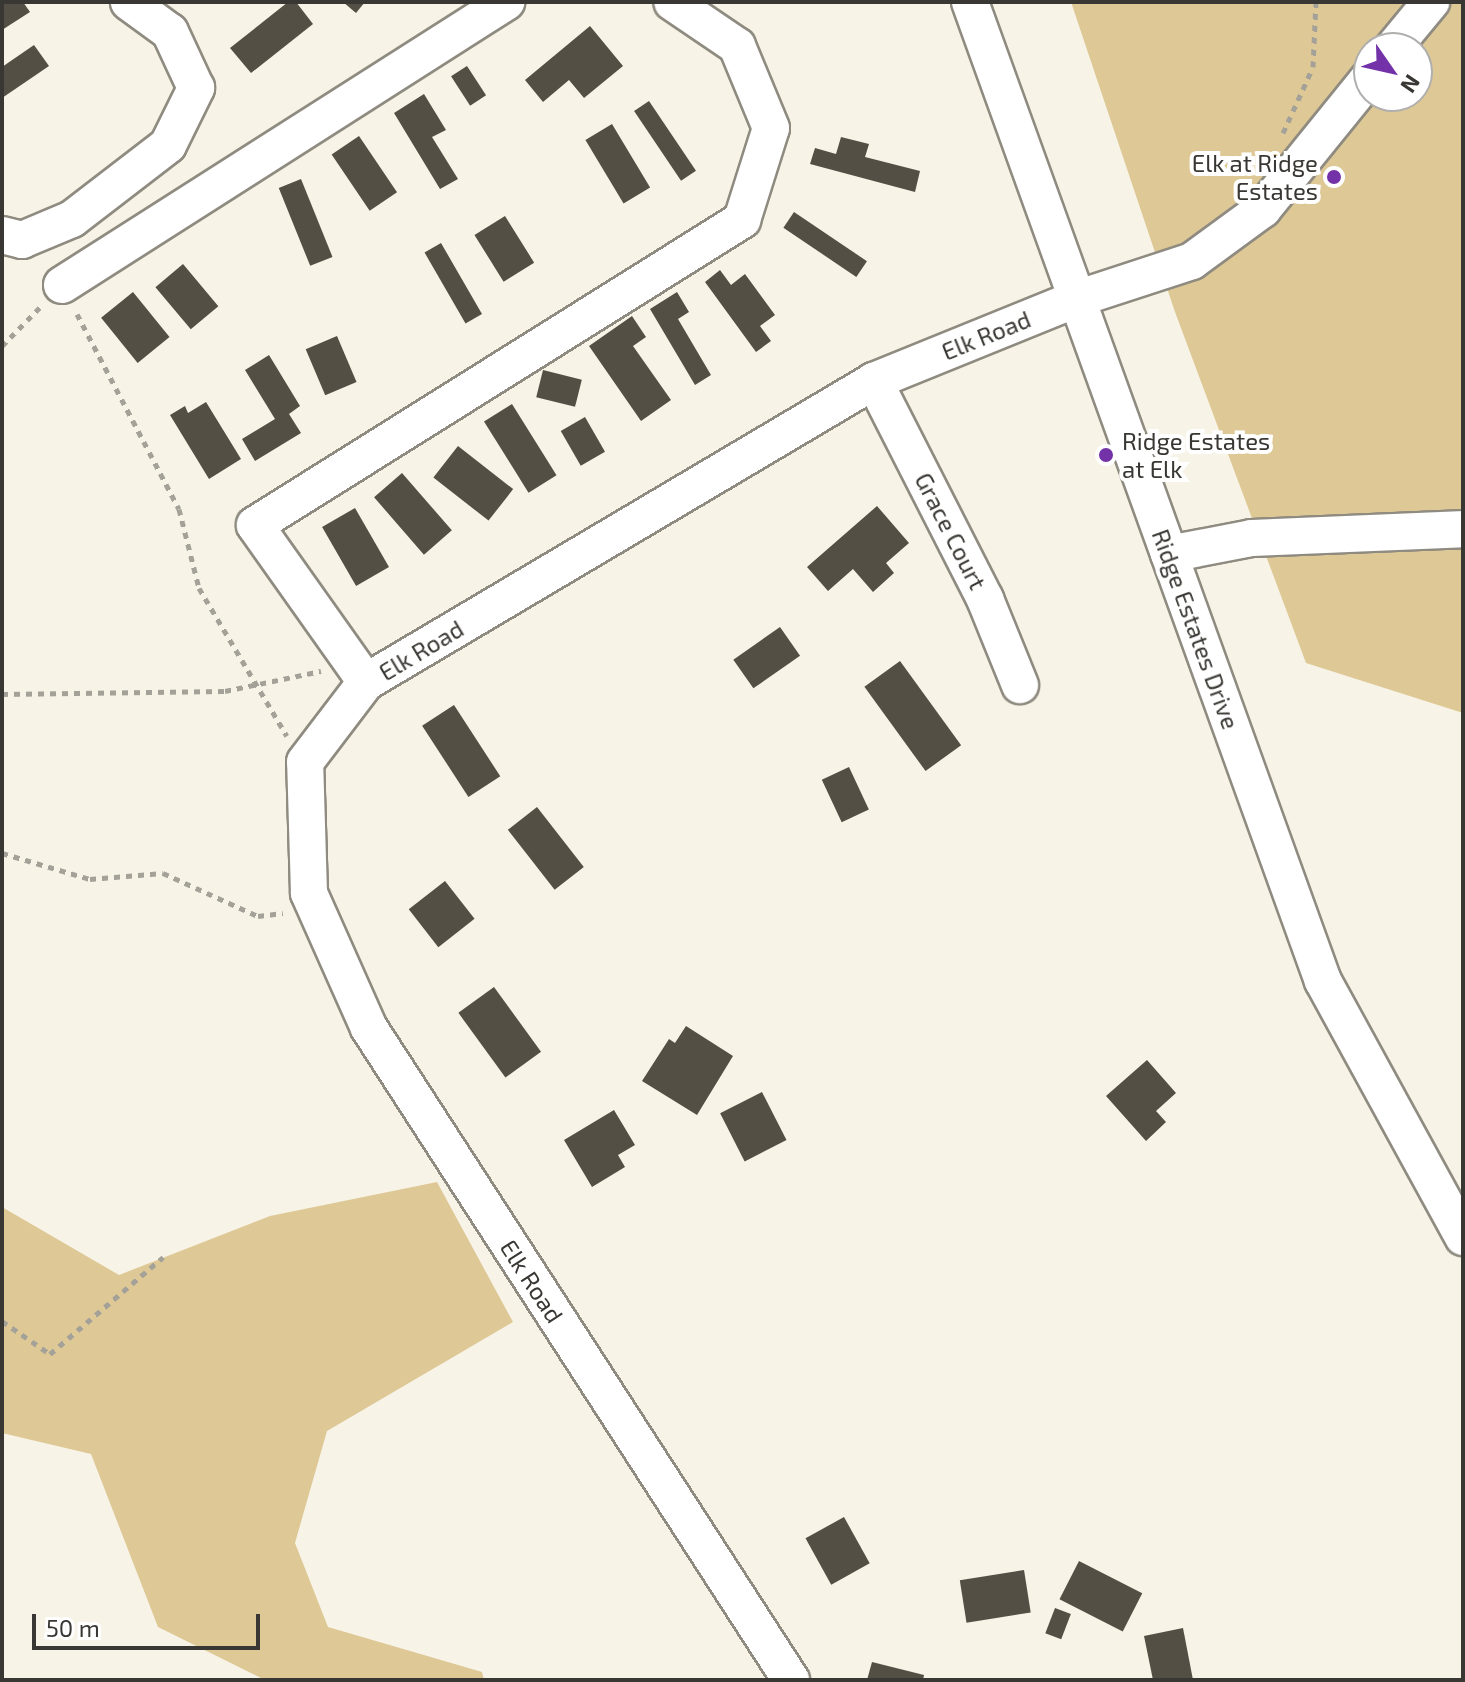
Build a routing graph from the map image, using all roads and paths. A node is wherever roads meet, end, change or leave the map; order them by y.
1 (129, 2) edge
2 (506, 2) edge
3 (672, 2) edge
4 (970, 2) edge
5 (1316, 2) edge
6 (1431, 2) edge
7 (1406, 32) edge
8 (1353, 98) edge
9 (1291, 174) junction
10 (2, 235) edge
11 (62, 285) junction
12 (1076, 299) junction
13 (2, 346) edge
14 (874, 381) junction
15 (1463, 529) edge
16 (1169, 554) junction
17 (360, 673) junction
18 (1020, 685) dead end
19 (255, 688) junction
20 (2, 694) edge
21 (305, 762) junction
22 (2, 853) edge
23 (316, 908) junction
24 (1463, 1237) edge
25 (163, 1257) dead end
26 (2, 1321) edge
27 (791, 1680) edge

1 - 10 street
2 - 11 street
3 - 17 street
4 - 12 street, Ridge Estates Drive
5 - 9 path
6 - 7 street
8 - 9 street, Elk Road
9 - 12 street, Elk Road
11 - 13 path
11 - 19 path
12 - 14 street, Elk Road
12 - 16 street, Ridge Estates Drive
14 - 17 street, Elk Road
14 - 18 street, Grace Court
15 - 16 street
16 - 24 street, Ridge Estates Drive
17 - 19 path
17 - 21 street, Elk Road
19 - 20 path
19 - 21 path
21 - 23 street, Elk Road
22 - 23 path
23 - 27 street, Elk Road
25 - 26 path

